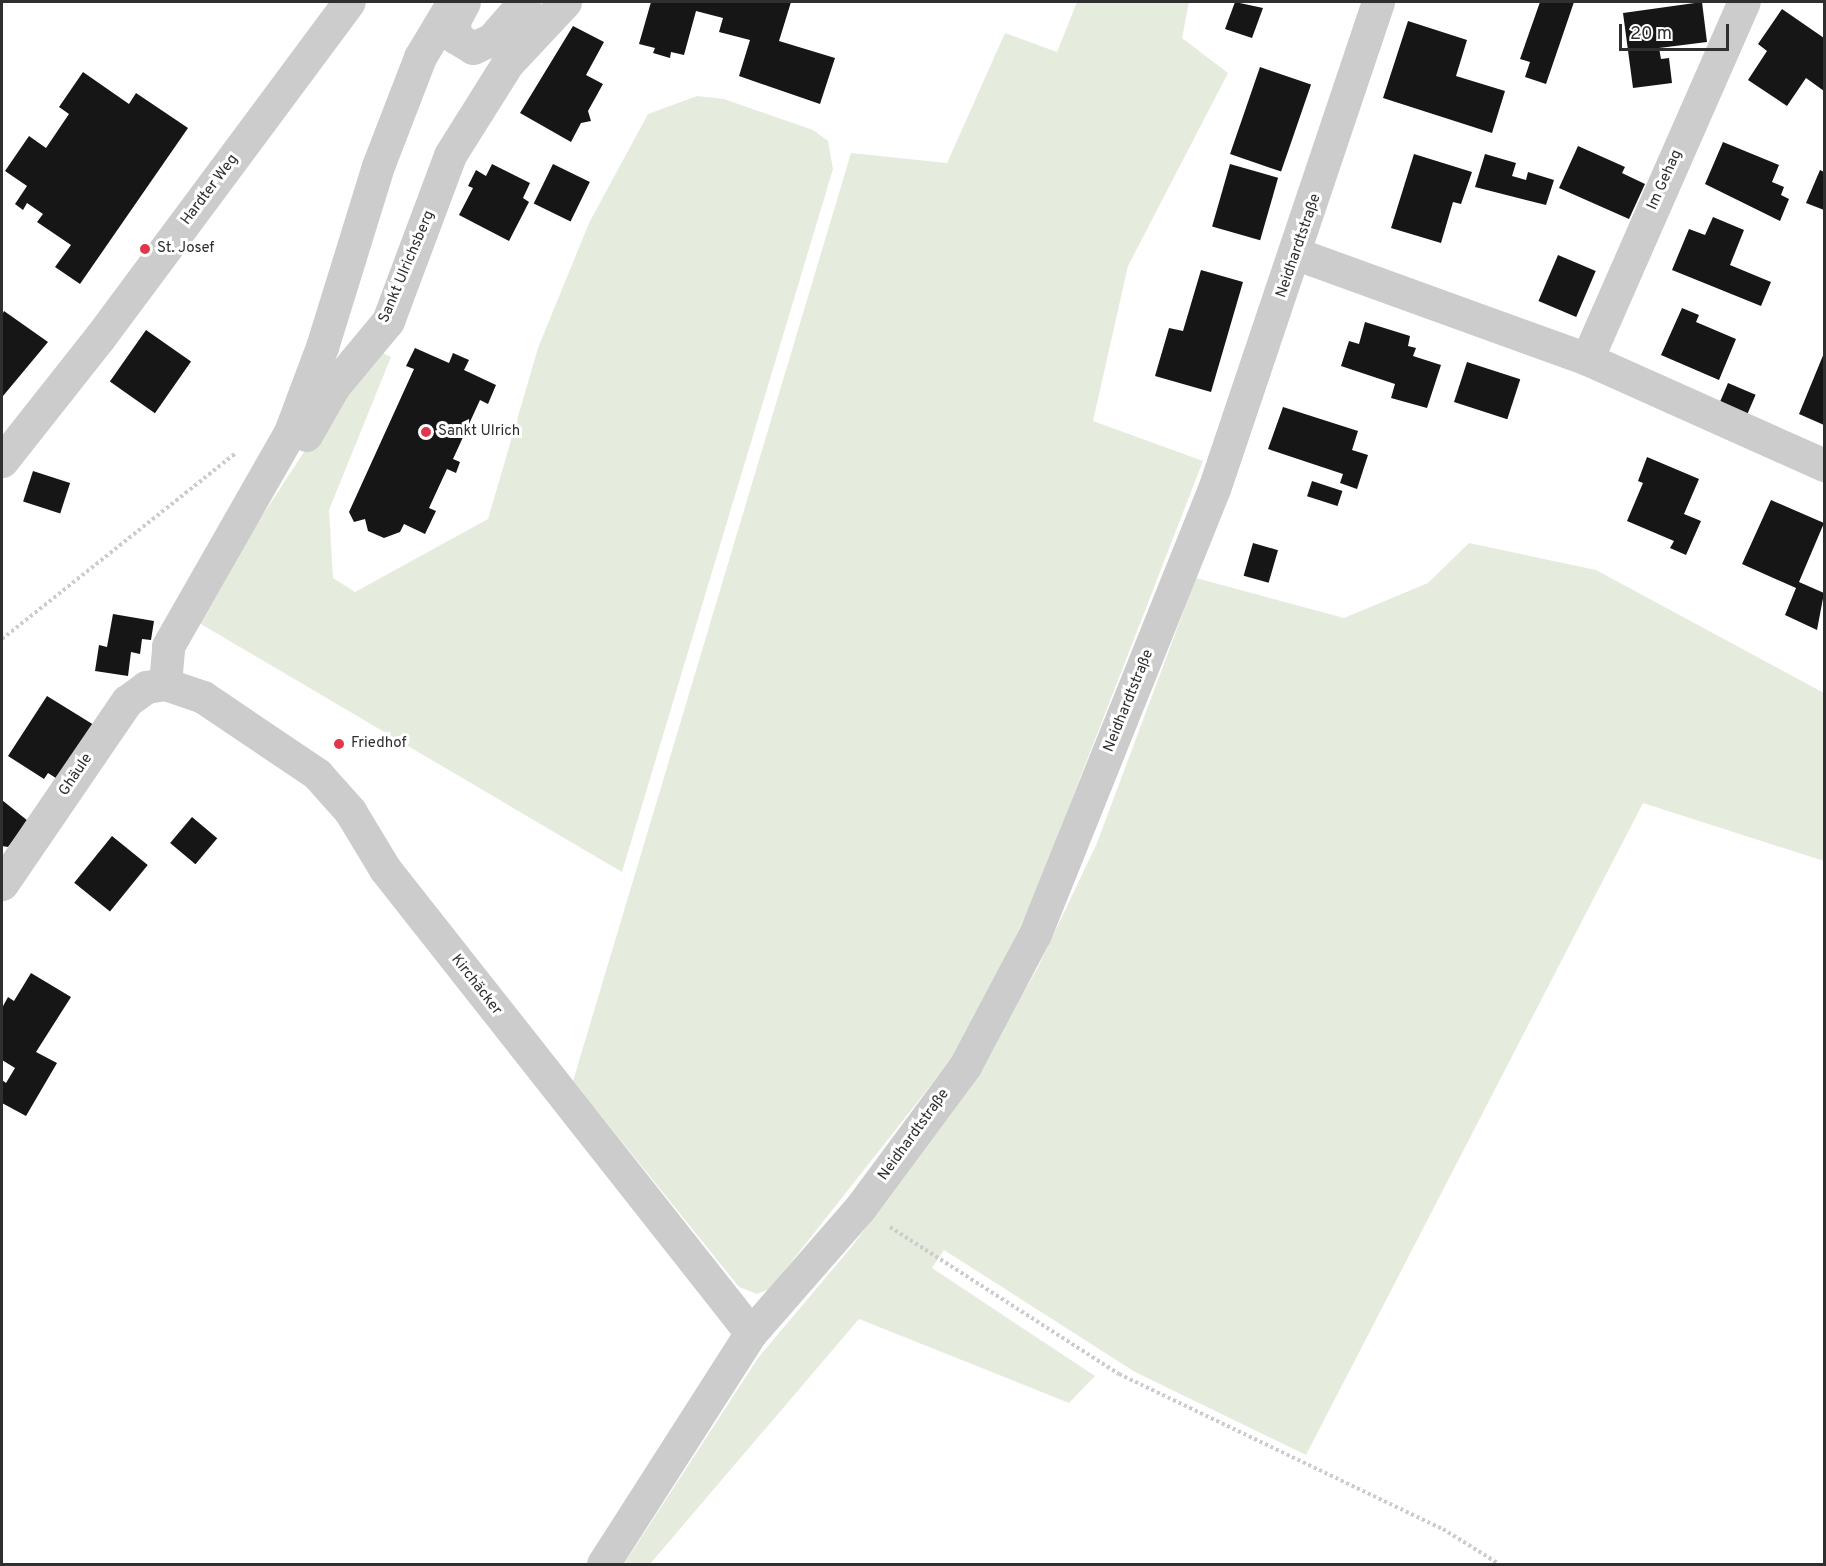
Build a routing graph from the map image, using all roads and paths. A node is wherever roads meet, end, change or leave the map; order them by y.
1 (349, 2) edge
2 (453, 2) edge
3 (464, 2) edge
4 (524, 2) edge
5 (565, 2) edge
6 (1378, 2) edge
7 (1744, 2) edge
8 (1297, 254) junction
9 (1587, 359) junction
10 (245, 446) dead end
11 (2, 461) edge
12 (1824, 465) edge
13 (200, 589) junction
14 (2, 639) edge
15 (165, 684) junction
16 (2, 884) edge
17 (860, 1208) junction
18 (751, 1333) junction
19 (603, 1564) edge
20 (1499, 1564) edge

1 - 11 street, Hardter Weg
2 - 13 street, Sankt Ulrichsberg
3 - 4 street
5 - 13 street, Sankt Ulrichsberg
6 - 8 street, Neidhardtstraße
7 - 9 street, Im Gehag
8 - 9 street
8 - 17 street, Neidhardtstraße
9 - 12 street
10 - 14 path
13 - 15 street, Sankt Ulrichsberg
15 - 16 street, Ghäule
15 - 18 street, Kirchäcker
17 - 18 street, Neidhardtstraße
17 - 20 path
18 - 19 street, Neidhardtstraße

